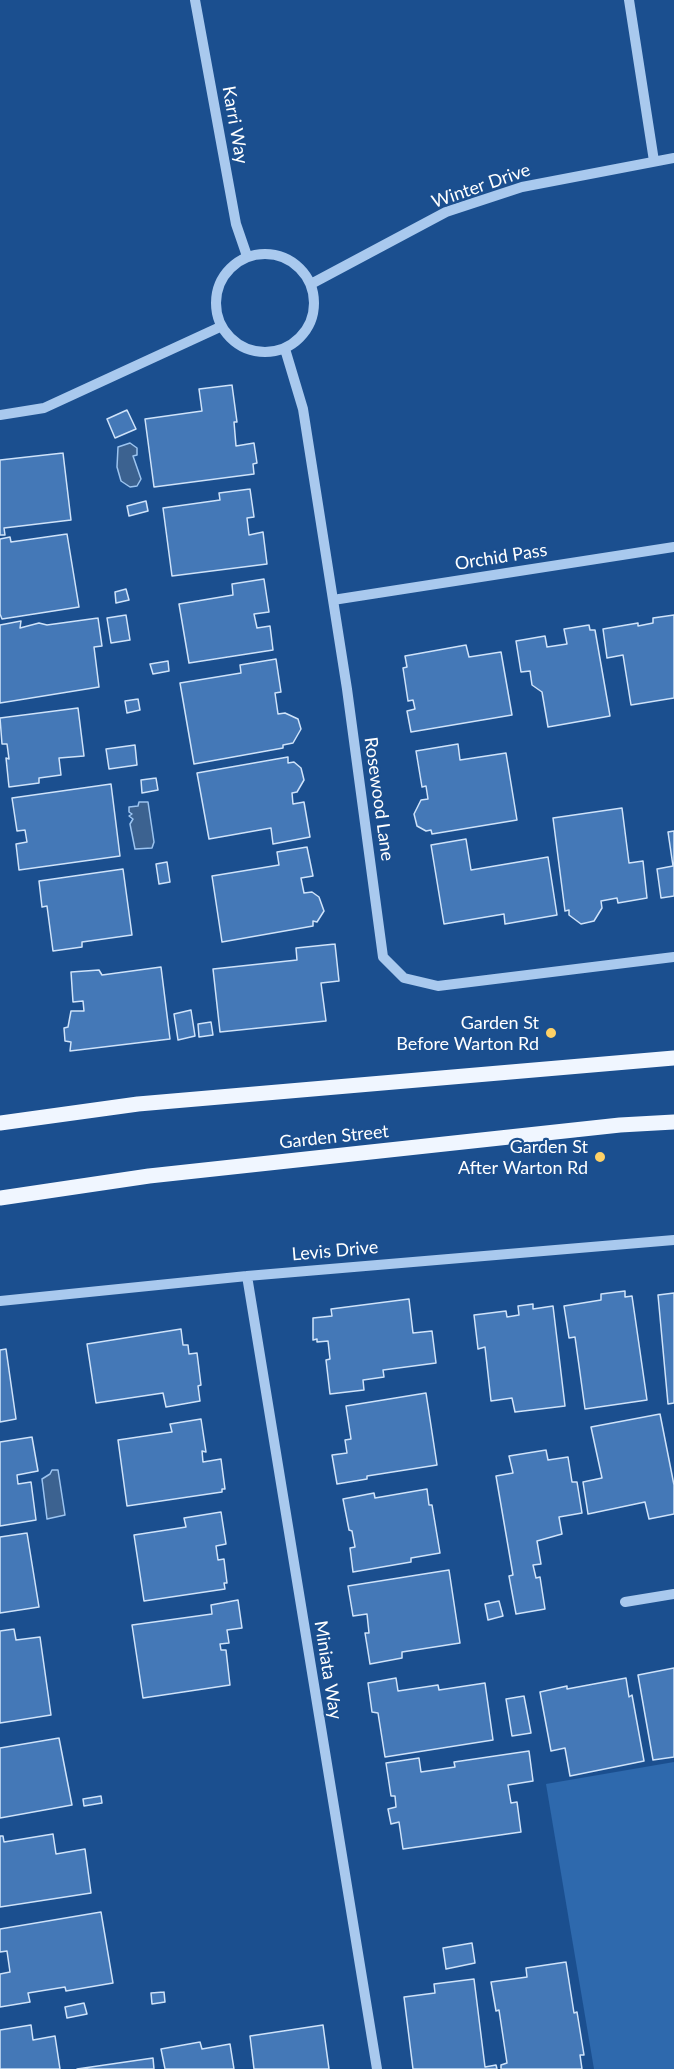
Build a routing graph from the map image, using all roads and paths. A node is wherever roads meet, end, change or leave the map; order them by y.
1 (195, 0) edge
2 (629, 0) edge
3 (674, 158) edge
4 (654, 161) junction
5 (247, 256) junction
6 (311, 284) junction
7 (220, 327) junction
8 (285, 349) junction
9 (0, 415) edge
10 (674, 547) edge
11 (333, 600) junction
12 (674, 957) edge
13 (674, 1058) edge
14 (674, 1122) edge
15 (0, 1123) edge
16 (0, 1198) edge
17 (674, 1240) edge
18 (247, 1276) junction
19 (0, 1301) edge
20 (674, 1594) edge
21 (625, 1602) dead end
22 (377, 2069) edge

1 - 5 street, Karri Way
2 - 4 street
3 - 4 street, Winter Drive
4 - 6 street, Winter Drive
5 - 6 street
5 - 7 street
6 - 8 street
7 - 8 street
7 - 9 street
8 - 11 street, Rosewood Lane
10 - 11 street, Orchid Pass
11 - 12 street, Rosewood Lane
13 - 15 main road
14 - 16 main road, Garden Street
17 - 18 street, Levis Drive
18 - 19 street, Levis Drive
18 - 22 street, Miniata Way
20 - 21 street

